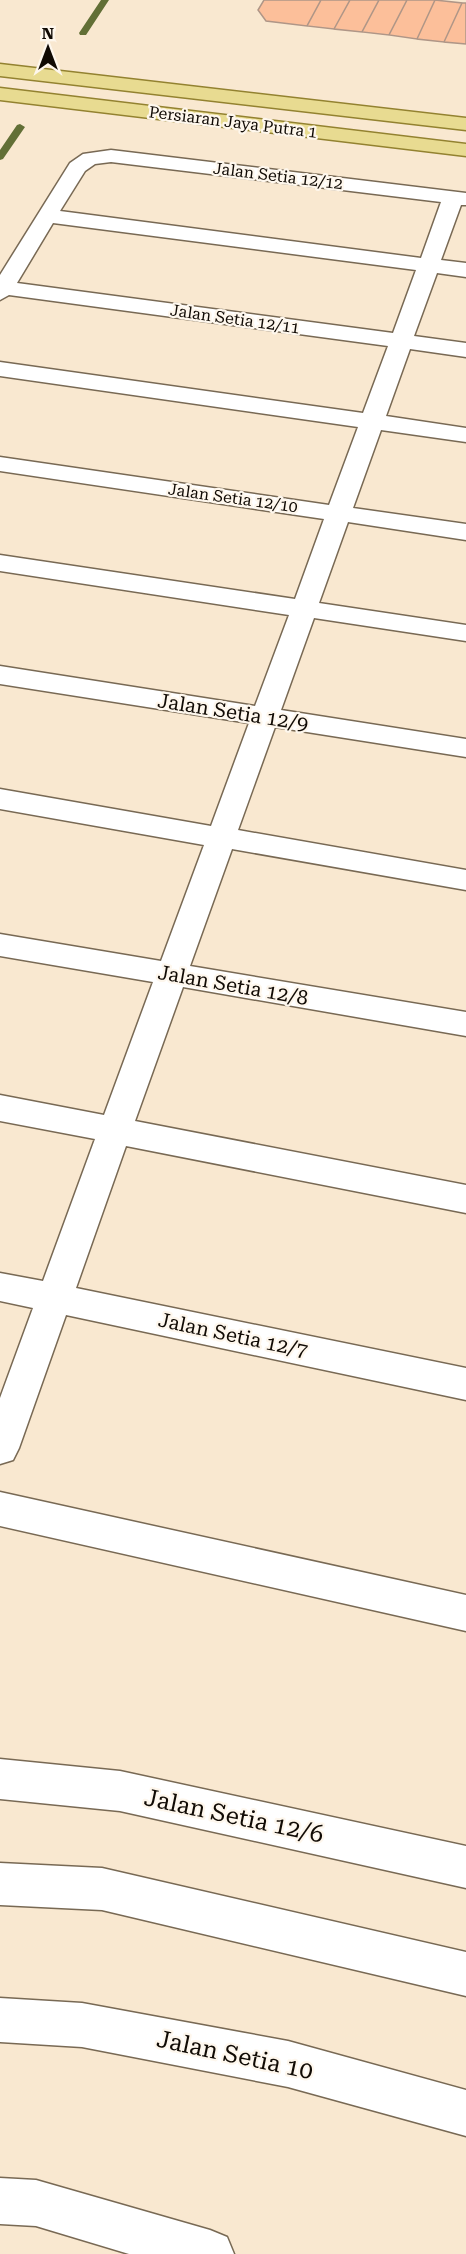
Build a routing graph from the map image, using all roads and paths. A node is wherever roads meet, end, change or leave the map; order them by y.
1 (0, 70) edge
2 (0, 94) edge
3 (466, 124) edge
4 (466, 150) edge
5 (460, 199) edge
6 (47, 216) junction
7 (429, 265) junction
8 (466, 270) edge
9 (2, 290) edge
10 (401, 341) junction
11 (466, 350) edge
12 (0, 369) edge
13 (372, 422) junction
14 (466, 435) edge
15 (0, 464) edge
16 (339, 514) junction
17 (466, 532) edge
18 (0, 562) edge
19 (304, 608) junction
20 (466, 633) edge
21 (0, 675) edge
22 (265, 717) junction
23 (466, 748) edge
24 (0, 799) edge
25 (222, 837) junction
26 (466, 880) edge
27 (0, 945) edge
28 (172, 974) junction
29 (466, 1024) edge
30 (0, 1108) edge
31 (115, 1130) junction
32 (466, 1199) edge
33 (0, 1287) edge
34 (54, 1298) junction
35 (466, 1384) edge
36 (0, 1448) edge
37 (0, 1509) edge
38 (466, 1613) edge
39 (0, 1779) edge
40 (466, 1867) edge
41 (0, 1884) edge
42 (466, 1974) edge
43 (0, 2020) edge
44 (466, 2113) edge
45 (0, 2201) edge
46 (210, 2254) edge

1 - 3 main road, Persiaran Jaya Putra 1
2 - 4 main road, Persiaran Jaya Putra 1
5 - 6 street, Jalan Setia 12/12
5 - 7 street
6 - 7 street
6 - 9 street
7 - 8 street
7 - 10 street
9 - 10 street, Jalan Setia 12/11
10 - 11 street, Jalan Setia 12/11
10 - 13 street
12 - 13 street
13 - 14 street
13 - 16 street
15 - 16 street, Jalan Setia 12/10
16 - 17 street, Jalan Setia 12/10
16 - 19 street
18 - 19 street
19 - 20 street
19 - 22 street
21 - 22 street, Jalan Setia 12/9
22 - 23 street, Jalan Setia 12/9
22 - 25 street
24 - 25 street
25 - 26 street
25 - 28 street
27 - 28 street, Jalan Setia 12/8
28 - 29 street, Jalan Setia 12/8
28 - 31 street
30 - 31 street
31 - 32 street
31 - 34 street
33 - 34 street, Jalan Setia 12/7
34 - 35 street, Jalan Setia 12/7
34 - 36 street
37 - 38 street
39 - 40 street, Jalan Setia 12/6
41 - 42 street
43 - 44 street, Jalan Setia 10
45 - 46 street

